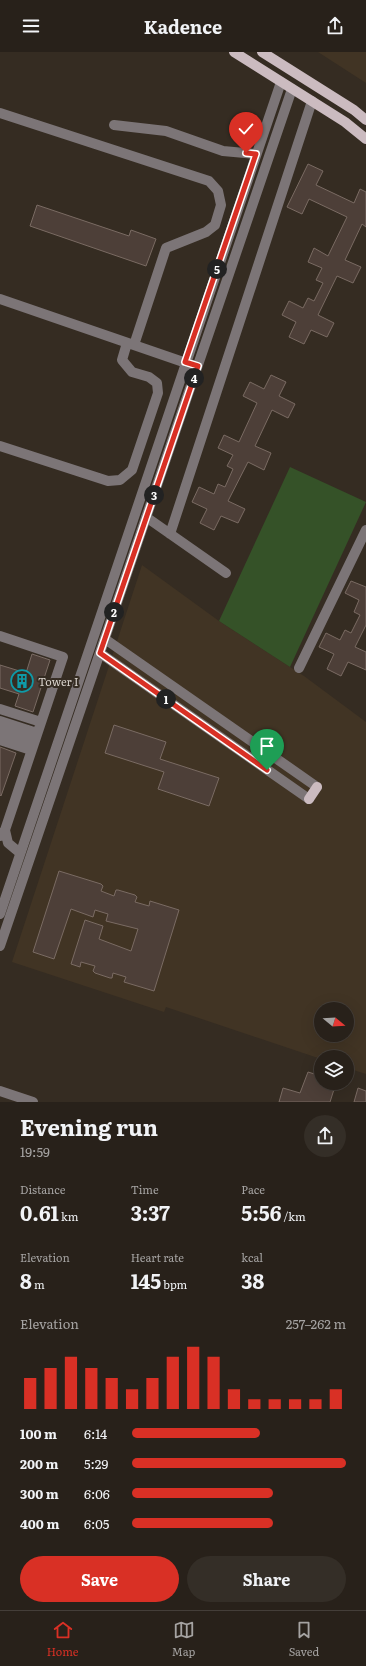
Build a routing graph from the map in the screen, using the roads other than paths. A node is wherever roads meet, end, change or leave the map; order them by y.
1 (234, 52) edge
2 (266, 53) edge
3 (281, 82) junction
4 (292, 89) junction
5 (312, 101) junction
6 (0, 113) edge
7 (366, 120) edge
8 (114, 125) dead end
9 (366, 139) edge
10 (256, 154) junction
11 (0, 299) edge
12 (130, 344) junction
13 (185, 362) junction
14 (198, 366) junction
15 (0, 446) edge
16 (146, 517) junction
17 (366, 530) edge
18 (170, 534) junction
19 (226, 573) dead end
20 (0, 636) edge
21 (105, 639) junction
22 (100, 653) junction
23 (299, 668) dead end
24 (0, 709) edge
25 (0, 721) edge
26 (41, 722) junction
27 (0, 730) edge
28 (0, 740) edge
29 (34, 741) junction
30 (317, 787) joint
31 (309, 799) joint
32 (3, 828) edge
33 (20, 853) junction
34 (5, 887) edge
35 (0, 914) edge
36 (0, 946) edge
37 (0, 1091) edge
38 (33, 1102) edge

1 - 3 main road
2 - 7 main road
3 - 4 main road
3 - 10 street
4 - 5 main road
4 - 14 street
5 - 9 main road
5 - 18 street
6 - 12 street
8 - 10 street
10 - 13 street
11 - 12 street
12 - 13 street
12 - 15 street
13 - 14 street
13 - 33 street
14 - 16 street
16 - 18 street
16 - 21 street
17 - 23 street
18 - 19 street
20 - 26 street
21 - 22 street
21 - 30 street
22 - 31 street
22 - 36 street
24 - 26 street
25 - 29 street
26 - 29 street
27 - 29 street
28 - 29 street
29 - 32 street
30 - 31 main road
32 - 33 street
33 - 34 street
34 - 35 street
37 - 38 street

